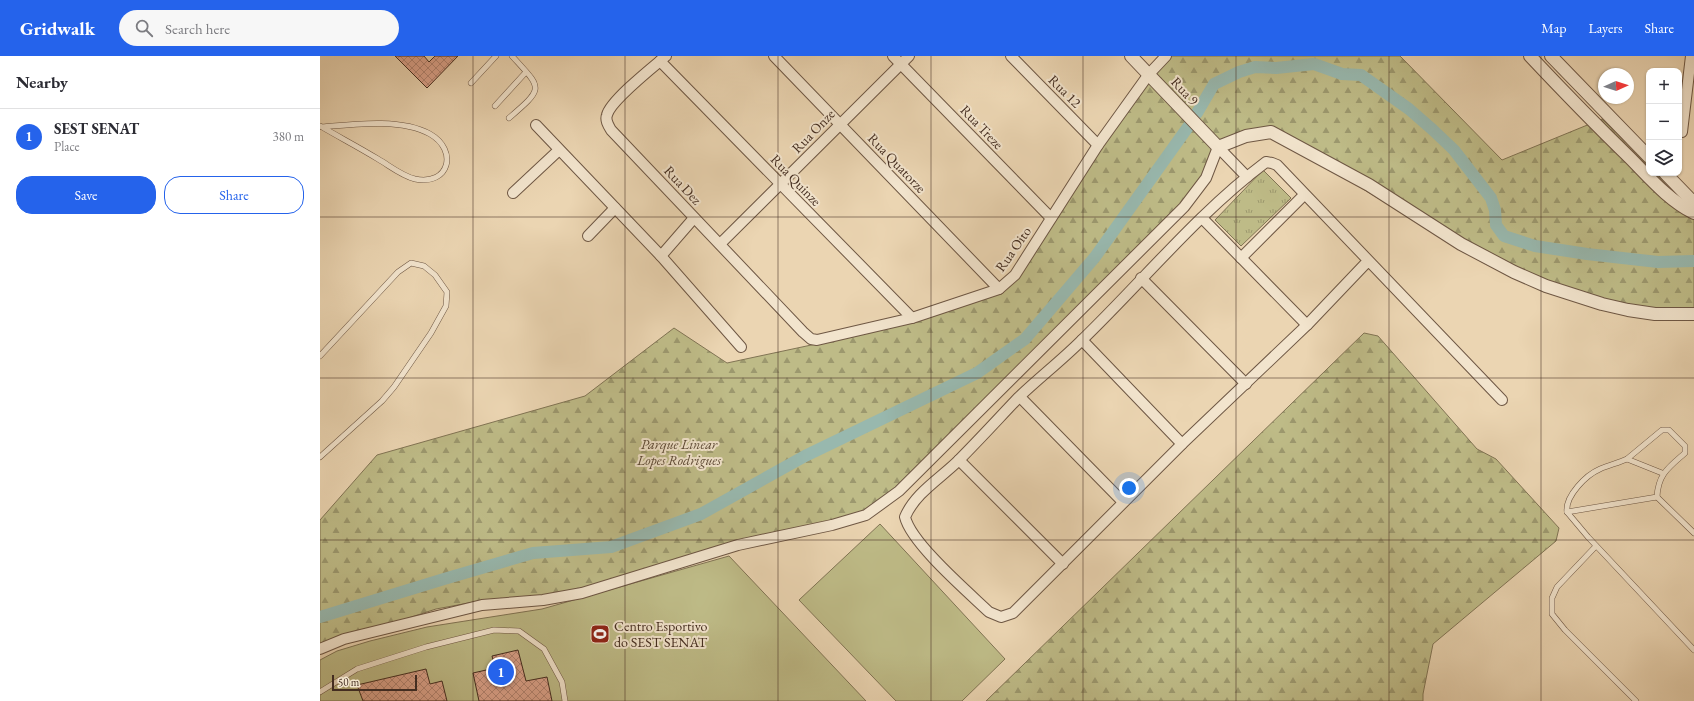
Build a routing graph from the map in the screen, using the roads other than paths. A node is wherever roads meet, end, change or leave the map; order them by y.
1 (496, 56) edge
2 (512, 56) edge
3 (774, 56) edge
4 (893, 56) edge
5 (909, 56) edge
6 (1011, 56) edge
7 (1131, 56) edge
8 (1166, 56) edge
9 (1530, 56) edge
10 (1551, 56) edge
11 (1691, 56) edge
12 (663, 59) edge
13 (900, 64) junction
14 (526, 72) junction
15 (1149, 74) junction
16 (471, 83) dead end
17 (495, 106) dead end
18 (509, 118) dead end
19 (840, 123) junction
20 (536, 125) dead end
21 (321, 127) edge
22 (1682, 132) dead end
23 (1098, 145) junction
24 (1218, 147) junction
25 (559, 150) junction
26 (1646, 154) edge
27 (1668, 176) edge
28 (1247, 177) junction
29 (781, 185) junction
30 (513, 193) dead end
31 (1304, 195) junction
32 (1694, 203) edge
33 (615, 208) junction
34 (1694, 213) edge
35 (694, 218) junction
36 (1051, 218) junction
37 (1202, 218) junction
38 (588, 236) dead end
39 (720, 244) junction
40 (660, 256) junction
41 (1241, 258) junction
42 (1368, 261) junction
43 (1140, 278) junction
44 (999, 289) junction
45 (1694, 314) edge
46 (912, 318) junction
47 (1307, 325) junction
48 (803, 332) joint
49 (1082, 340) junction
50 (741, 347) dead end
51 (320, 356) edge
52 (1246, 384) junction
53 (1020, 397) junction
54 (1502, 400) dead end
55 (1182, 444) junction
56 (320, 457) edge
57 (1627, 459) junction
58 (959, 460) junction
59 (1662, 473) junction
60 (1657, 497) junction
61 (1123, 502) junction
62 (1567, 512) junction
63 (1694, 533) edge
64 (1596, 546) junction
65 (1063, 564) junction
66 (320, 650) edge
67 (1694, 650) edge
68 (320, 692) edge
69 (565, 701) edge
70 (1636, 701) edge

1 - 16 lane
2 - 14 lane
3 - 19 street, Rua Quatorze
4 - 13 street, Rua Treze
5 - 13 street, Rua Onze
6 - 23 street, Rua 12
7 - 15 street, Rua 9
8 - 15 street, Rua Oito
9 - 34 street
10 - 26 street
11 - 22 street
12 - 29 street, Rua Quinze
12 - 35 street, Rua Dez
13 - 19 street, Rua Onze
13 - 36 street, Rua Treze
14 - 17 lane
14 - 18 lane
15 - 23 street, Rua Oito
15 - 24 street, Rua 9
19 - 29 street, Rua Onze
19 - 44 street, Rua Quatorze
20 - 25 street
21 - 21 lane
23 - 36 street, Rua Oito
24 - 28 street
24 - 45 street
24 - 66 street
25 - 30 street
25 - 33 street
27 - 32 street
28 - 31 street
28 - 37 street
29 - 39 street, Rua Onze
29 - 46 street, Rua Quinze
31 - 41 street
31 - 42 street
33 - 38 street
33 - 40 street
35 - 39 street, Rua Dez
35 - 40 street
36 - 44 street, Rua Oito
37 - 41 street
37 - 43 street
39 - 48 street, Rua Dez
40 - 50 street
41 - 47 street
42 - 47 street
42 - 54 street
43 - 49 street
43 - 52 street
44 - 46 street, Rua Oito
46 - 48 street, Rua Oito
47 - 52 street
49 - 53 street
49 - 55 street
51 - 56 lane
52 - 55 street
53 - 58 street
53 - 61 street
55 - 61 street
57 - 59 lane
57 - 59 lane
57 - 62 lane
58 - 65 street
58 - 65 street
59 - 60 lane
60 - 62 lane
60 - 63 lane
61 - 65 street
62 - 64 lane
64 - 67 lane
64 - 70 lane
68 - 69 lane

